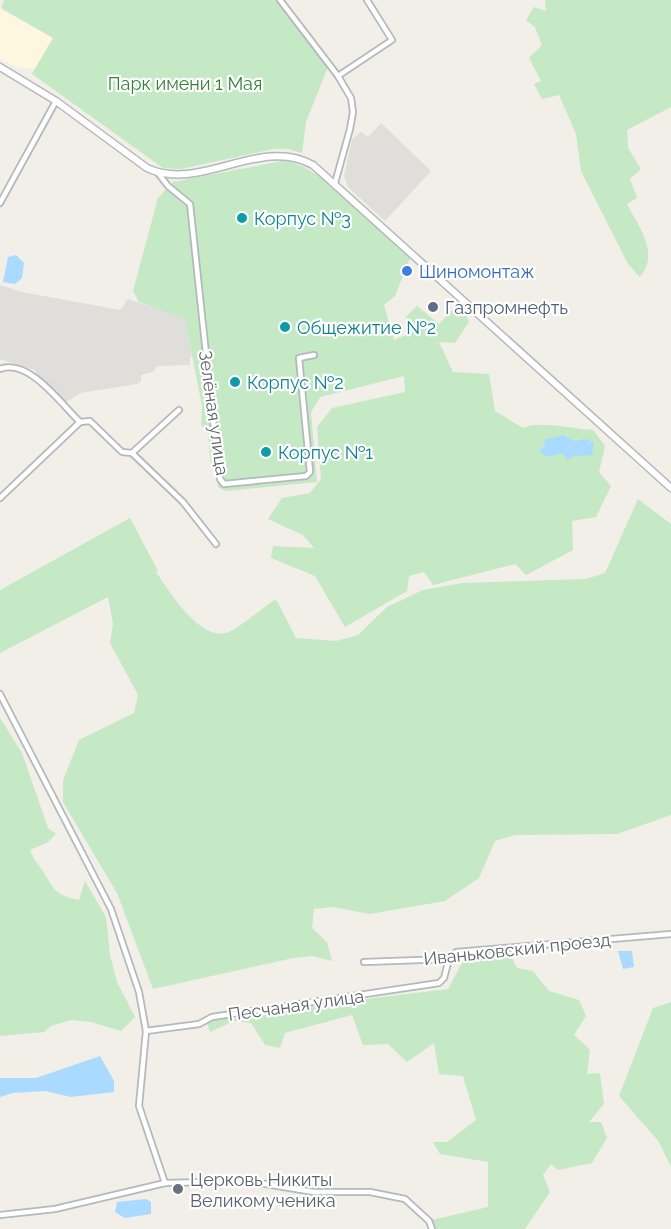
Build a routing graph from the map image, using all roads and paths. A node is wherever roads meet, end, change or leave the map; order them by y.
1 (280, 0) edge
2 (367, 0) edge
3 (0, 67) edge
4 (338, 76) junction
5 (56, 101) junction
6 (158, 173) junction
7 (335, 183) junction
8 (0, 203) edge
9 (314, 356) dead end
10 (1, 368) edge
11 (179, 410) dead end
12 (80, 422) junction
13 (132, 453) junction
14 (671, 488) edge
15 (0, 498) edge
16 (216, 544) dead end
17 (0, 694) edge
18 (671, 934) edge
19 (449, 959) junction
20 (364, 962) dead end
21 (146, 1031) junction
22 (165, 1183) junction
23 (0, 1215) edge
24 (432, 1229) edge

1 - 4 street
2 - 4 street
3 - 5 street
4 - 7 street
5 - 6 street
5 - 8 street
6 - 7 street
6 - 9 street, Зелёная улица
7 - 14 street
10 - 12 street
11 - 13 street
12 - 13 street
12 - 15 street
13 - 16 street
17 - 21 street
18 - 19 street, Иваньковский проезд
19 - 20 street, Иваньковский проезд
19 - 21 street, Песчаная улица
21 - 22 street
22 - 23 street
22 - 24 street

